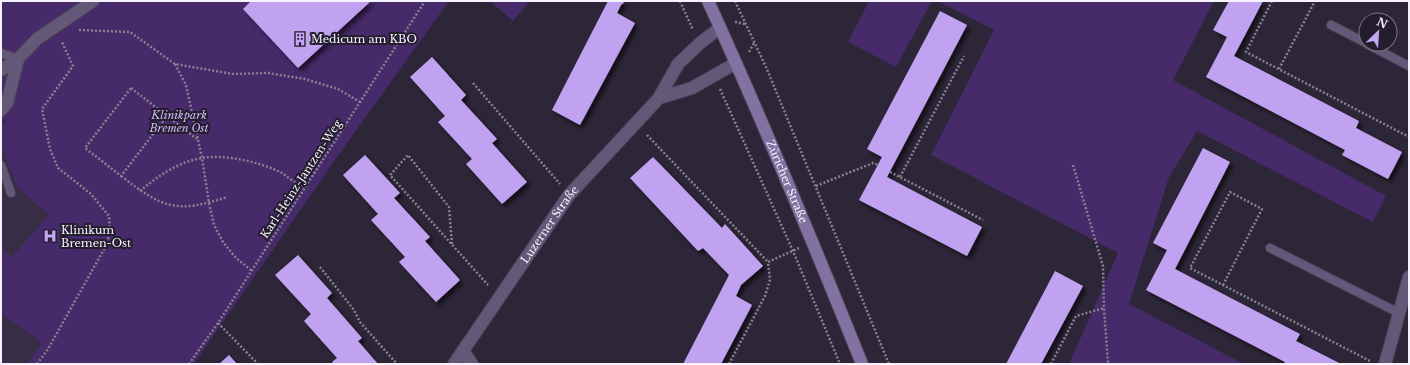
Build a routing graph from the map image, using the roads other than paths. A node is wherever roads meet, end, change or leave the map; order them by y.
1 (93, 1) edge
2 (708, 1) edge
3 (1331, 24) dead end
4 (720, 28) junction
5 (1358, 39) edge
6 (1382, 52) edge
7 (1, 53) edge
8 (18, 59) junction
9 (736, 63) junction
10 (1409, 66) edge
11 (1, 70) edge
12 (659, 98) junction
13 (1, 110) edge
14 (1, 165) edge
15 (11, 193) dead end
16 (1270, 248) dead end
17 (1409, 277) edge
18 (1399, 313) junction
19 (463, 351) junction
20 (454, 364) edge
21 (472, 364) edge
22 (862, 364) edge
23 (1385, 364) edge

1 - 8 street
2 - 4 main road, Züricher Straße
3 - 5 lane
4 - 9 main road, Züricher Straße
4 - 12 street, Luzerner Straße
6 - 10 lane
7 - 8 lane
8 - 11 street
8 - 13 street
9 - 12 street
9 - 22 main road, Züricher Straße
12 - 19 street, Luzerner Straße
14 - 15 lane
16 - 18 lane
17 - 18 street
18 - 23 street
19 - 20 street, Luzerner Straße
19 - 21 street

